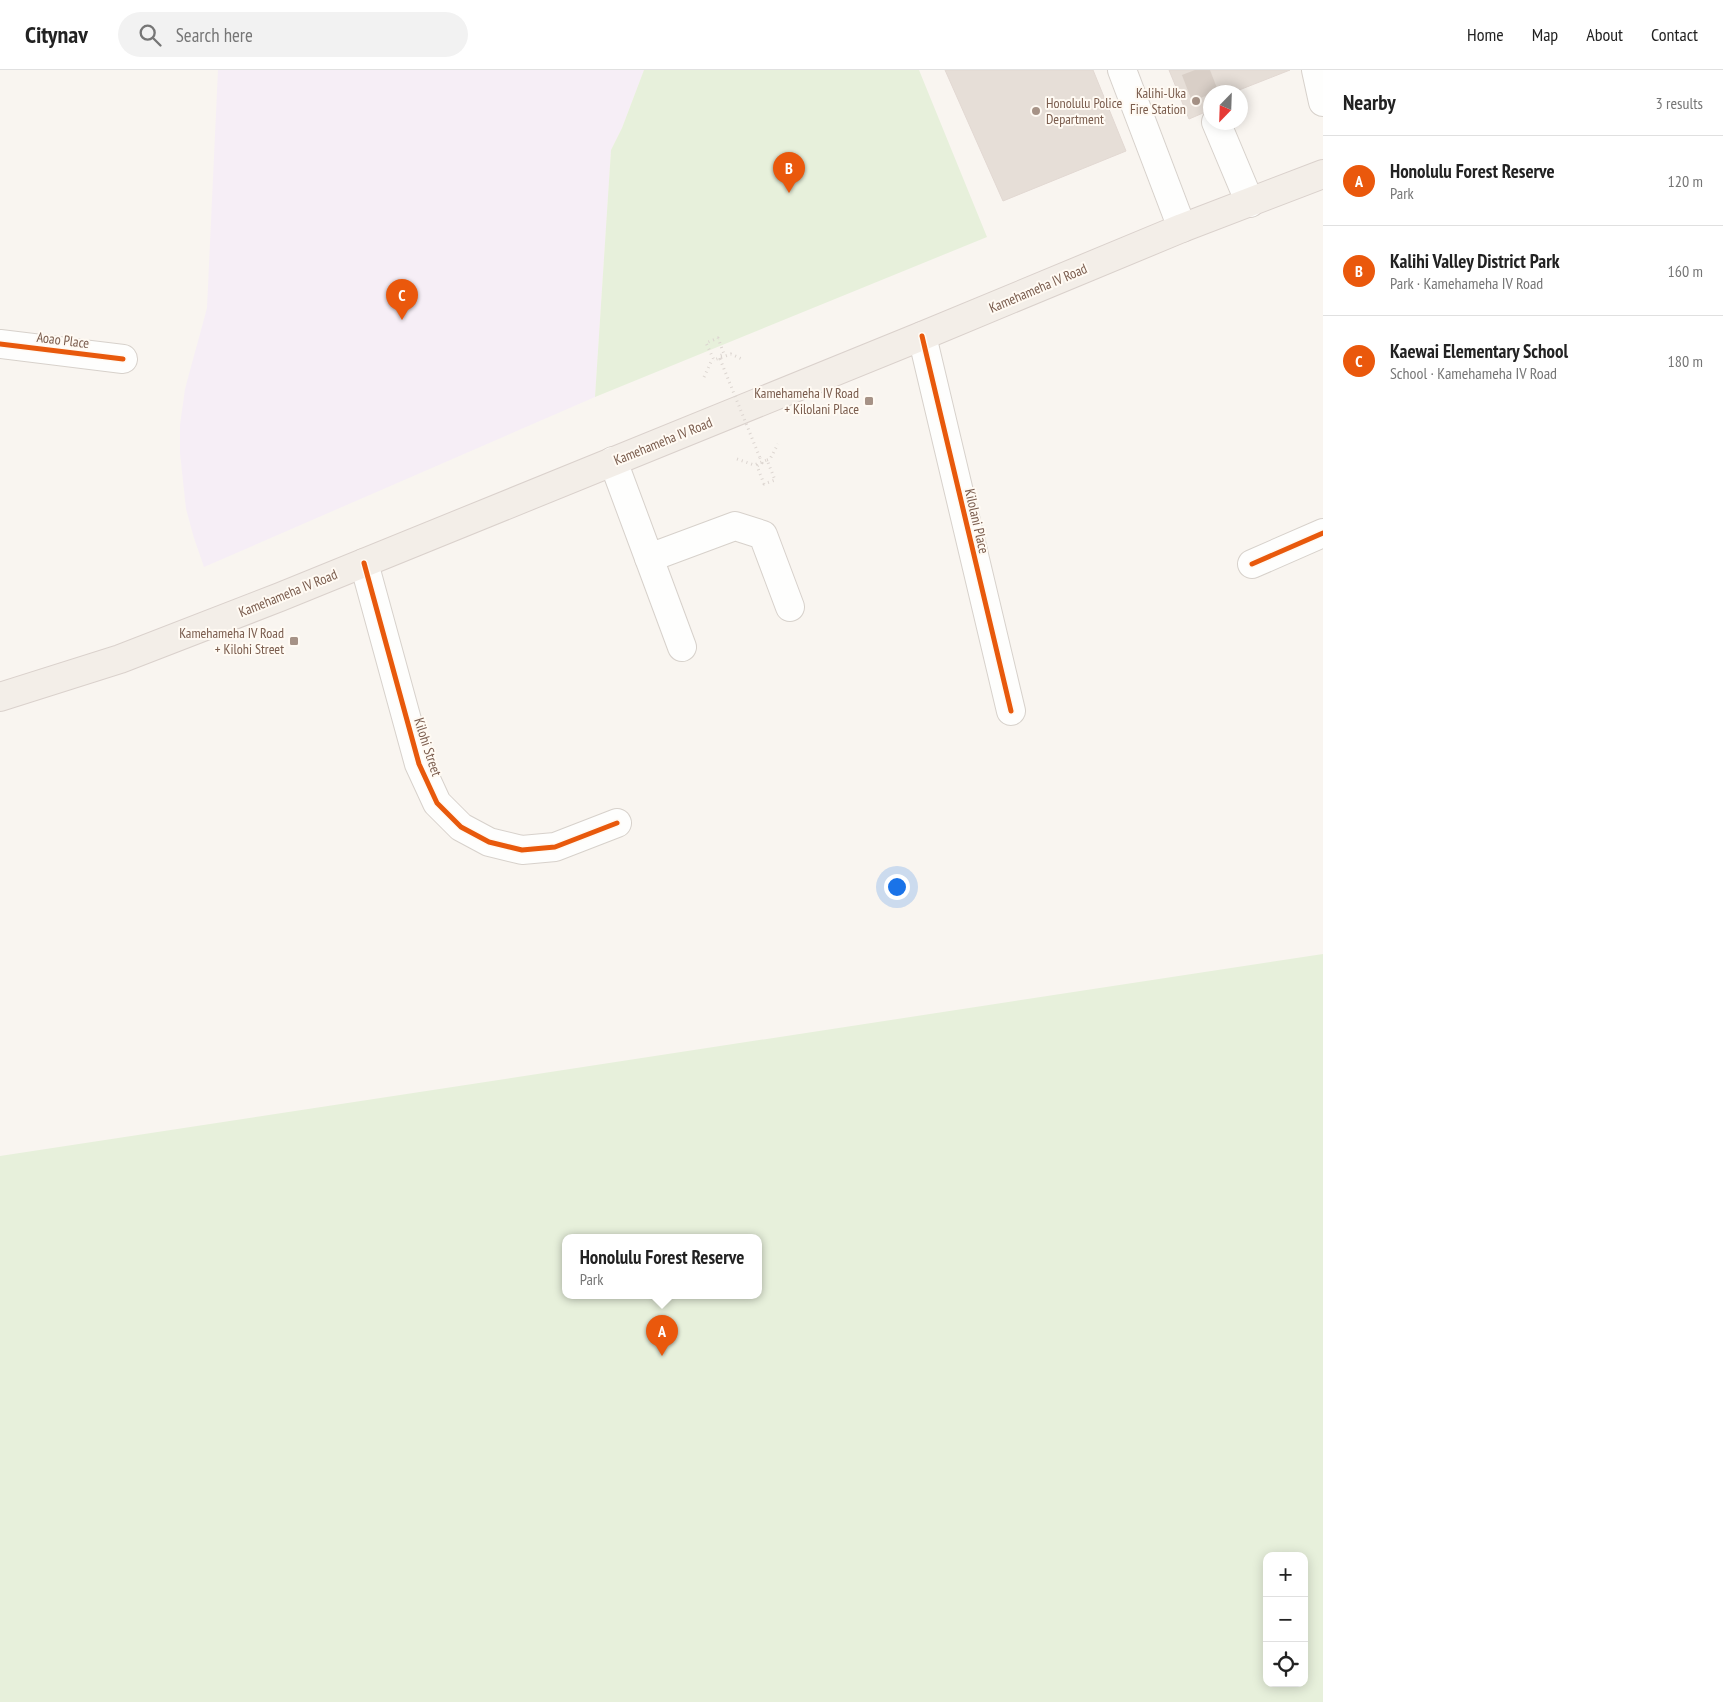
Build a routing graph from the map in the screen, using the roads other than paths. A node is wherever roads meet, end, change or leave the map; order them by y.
1 (1122, 70) edge
2 (1316, 70) edge
3 (1323, 102) edge
4 (1219, 130) edge
5 (1323, 174) edge
6 (1250, 203) junction
7 (1182, 228) junction
8 (922, 336) junction
9 (0, 344) edge
10 (123, 359) dead end
11 (613, 460) junction
12 (1323, 534) edge
13 (649, 558) junction
14 (364, 563) junction
15 (1252, 564) dead end
16 (790, 607) dead end
17 (682, 648) dead end
18 (0, 697) edge
19 (1011, 711) dead end
20 (617, 823) dead end

1 - 7 street
2 - 3 street
4 - 6 street
5 - 6 main road, Kamehameha IV Road
6 - 7 main road, Kamehameha IV Road
7 - 8 main road, Kamehameha IV Road
8 - 11 main road, Kamehameha IV Road
8 - 19 street, Kilolani Place
9 - 10 street, Aoao Place
11 - 13 street
11 - 14 main road, Kamehameha IV Road
12 - 15 street
13 - 16 street
13 - 17 street
14 - 18 main road, Kamehameha IV Road
14 - 20 street, Kilohi Street

